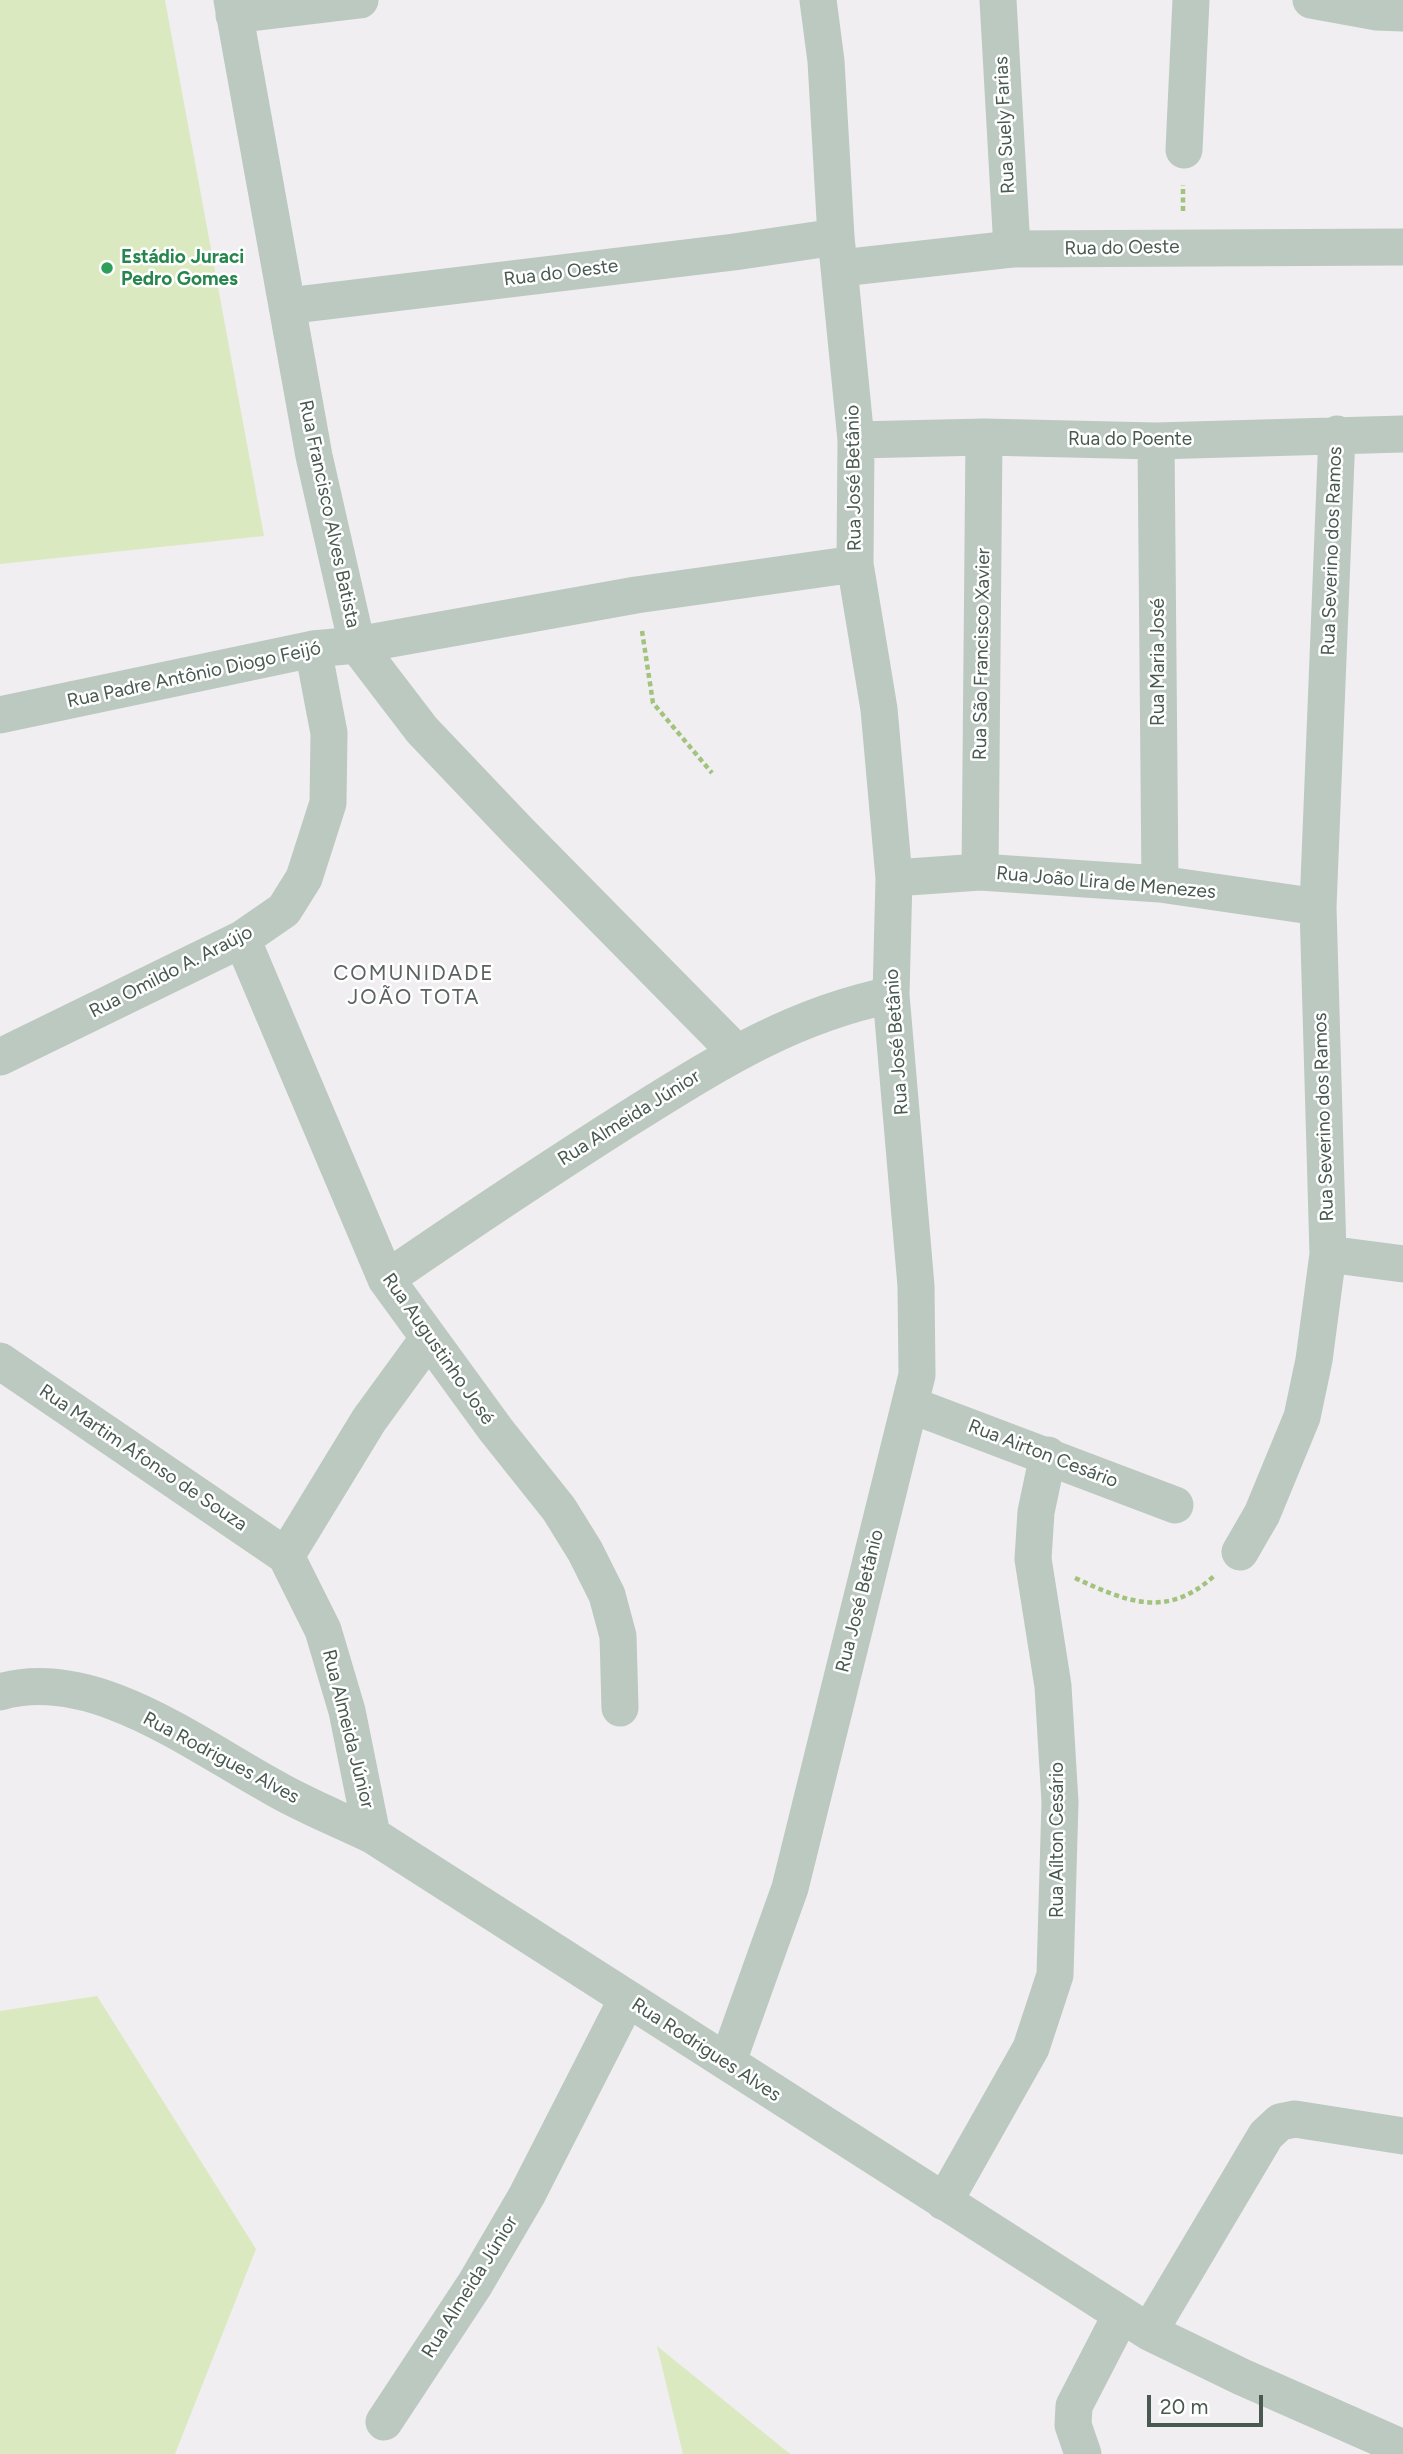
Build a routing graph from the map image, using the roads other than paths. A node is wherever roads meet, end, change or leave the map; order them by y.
1 (360, 0) edge
2 (818, 0) edge
3 (998, 0) edge
4 (1191, 0) edge
5 (1311, 0) edge
6 (233, 8) edge
7 (1403, 13) edge
8 (1184, 150) road end
9 (1403, 247) edge
10 (1012, 249) junction
11 (838, 252) junction
12 (287, 306) junction
13 (1337, 434) junction
14 (1403, 434) edge
15 (984, 437) junction
16 (856, 440) junction
17 (1157, 441) junction
18 (855, 564) junction
19 (357, 645) junction
20 (313, 649) junction
21 (0, 715) edge
22 (980, 872) junction
23 (894, 878) junction
24 (1160, 884) junction
25 (1318, 906) junction
26 (242, 939) junction
27 (891, 995) junction
28 (736, 1052) junction
29 (0, 1057) edge
30 (1328, 1254) junction
31 (1403, 1264) edge
32 (386, 1279) junction
33 (428, 1339) junction
34 (0, 1361) edge
35 (911, 1405) junction
36 (1048, 1455) junction
37 (1175, 1505) dead end
38 (1240, 1552) road end
39 (286, 1556) junction
40 (0, 1692) edge
41 (620, 1708) dead end
42 (372, 1835) junction
43 (627, 1999) junction
44 (728, 2061) junction
45 (1403, 2136) edge
46 (944, 2202) junction
47 (1135, 2323) junction
48 (384, 2422) dead end
49 (1403, 2448) edge
50 (1083, 2454) edge

1 - 6 street
2 - 11 street, Rua José Betânio
3 - 10 street, Rua Suely Farias
4 - 8 street
5 - 7 street
6 - 12 street, Rua Francisco Alves Batista
9 - 10 street, Rua do Oeste
10 - 11 street, Rua do Oeste
11 - 12 street, Rua do Oeste
11 - 16 street, Rua José Betânio
12 - 19 street, Rua Francisco Alves Batista
13 - 14 street, Rua do Poente
13 - 17 street, Rua do Poente
13 - 25 street, Rua Severino dos Ramos
15 - 16 street, Rua do Poente
15 - 17 street, Rua do Poente
15 - 22 street, Rua São Francisco Xavier
16 - 18 street, Rua José Betânio
17 - 24 street, Rua Maria José
18 - 19 street, Rua Padre Antônio Diogo Feijó
18 - 23 street, Rua José Betânio
19 - 20 street, Rua Padre Antônio Diogo Feijó
19 - 28 street, Rua Francisco Alves Batista
20 - 21 street, Rua Padre Antônio Diogo Feijó
20 - 26 street, Rua Omildo A. Araújo
22 - 23 street, Rua João Lira de Menezes
22 - 24 street, Rua João Lira de Menezes
23 - 27 street, Rua José Betânio
24 - 25 street, Rua João Lira de Menezes
25 - 30 street, Rua Severino dos Ramos
26 - 29 street, Rua Omildo A. Araújo
26 - 32 street, Rua Augustinho José
27 - 28 street, Rua Almeida Júnior
27 - 35 street, Rua José Betânio
28 - 32 street, Rua Almeida Júnior
30 - 31 street
30 - 38 street, Rua Severino dos Ramos
32 - 33 street, Rua Augustinho José
33 - 39 street
33 - 41 street, Rua Augustinho José
34 - 39 street, Rua Martim Afonso de Souza
35 - 36 street, Rua Airton Cesário
35 - 44 street, Rua José Betânio
36 - 37 street, Rua Airton Cesário
36 - 46 street, Rua Aílton Cesário
39 - 42 street, Rua Almeida Júnior
40 - 42 street, Rua Rodrigues Alves
42 - 43 street, Rua Rodrigues Alves
43 - 44 street, Rua Rodrigues Alves
43 - 48 street, Rua Almeida Júnior
44 - 46 street, Rua Rodrigues Alves
45 - 47 street
46 - 47 street, Rua Rodrigues Alves
47 - 49 street, Rua Rodrigues Alves
47 - 50 street

